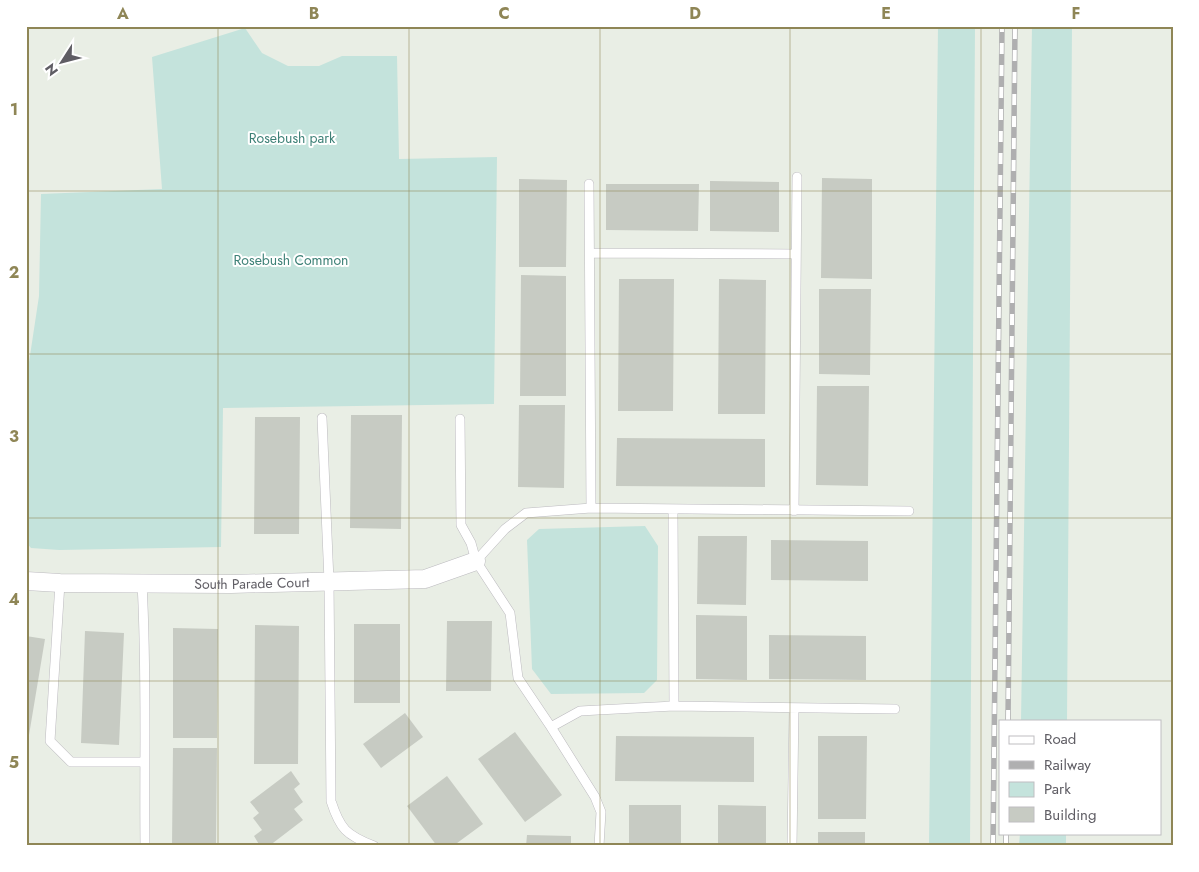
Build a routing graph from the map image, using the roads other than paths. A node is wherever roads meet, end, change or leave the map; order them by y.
1 (797, 177) dead end
2 (589, 184) dead end
3 (590, 253) junction
4 (796, 254) junction
5 (322, 418) dead end
6 (460, 419) dead end
7 (592, 508) junction
8 (673, 510) junction
9 (794, 511) junction
10 (909, 511) dead end
11 (476, 561) junction
12 (26, 580) edge
13 (329, 581) junction
14 (60, 583) junction
15 (142, 584) junction
16 (674, 706) junction
17 (794, 708) junction
18 (895, 709) dead end
19 (551, 727) junction
20 (144, 762) junction
21 (145, 846) edge
22 (374, 846) edge
23 (599, 846) edge
24 (792, 846) edge

1 - 4 lane
2 - 3 lane
3 - 4 lane
3 - 7 lane
4 - 9 lane
5 - 13 lane
6 - 11 lane
7 - 8 lane
7 - 11 lane
8 - 9 lane
8 - 16 lane
9 - 10 lane
11 - 13 street, South Parade Court
11 - 19 lane
12 - 14 street, South Parade Court
13 - 15 street, South Parade Court
13 - 22 lane
14 - 15 street, South Parade Court
14 - 20 lane
15 - 20 lane
16 - 17 lane
16 - 19 lane
17 - 18 lane
17 - 24 lane
19 - 23 lane
20 - 21 lane

